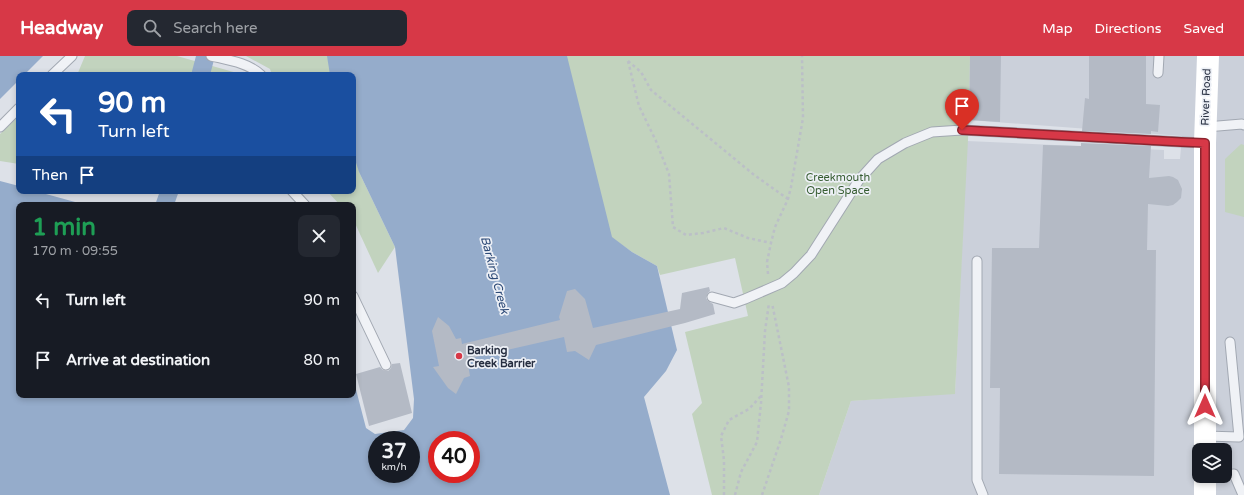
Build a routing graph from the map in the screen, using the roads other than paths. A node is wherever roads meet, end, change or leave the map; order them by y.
1 (72, 56) edge
2 (211, 56) edge
3 (1159, 56) edge
4 (1208, 56) edge
5 (55, 72) edge
6 (258, 72) edge
7 (1158, 73) dead end
8 (16, 111) edge
9 (1244, 125) edge
10 (0, 127) edge
11 (1205, 135) junction
12 (295, 194) edge
13 (301, 202) edge
14 (977, 261) dead end
15 (712, 296) dead end
16 (356, 302) edge
17 (1230, 342) dead end
18 (386, 365) dead end
19 (1205, 443) edge
20 (1232, 475) edge
21 (983, 495) edge
22 (1242, 495) edge

1 - 5 lane
2 - 6 lane
3 - 7 lane
4 - 11 street, River Road
8 - 10 lane
9 - 11 lane
11 - 15 lane
11 - 19 street, River Road
12 - 13 lane
14 - 21 lane
16 - 18 lane
17 - 19 lane
20 - 22 lane

